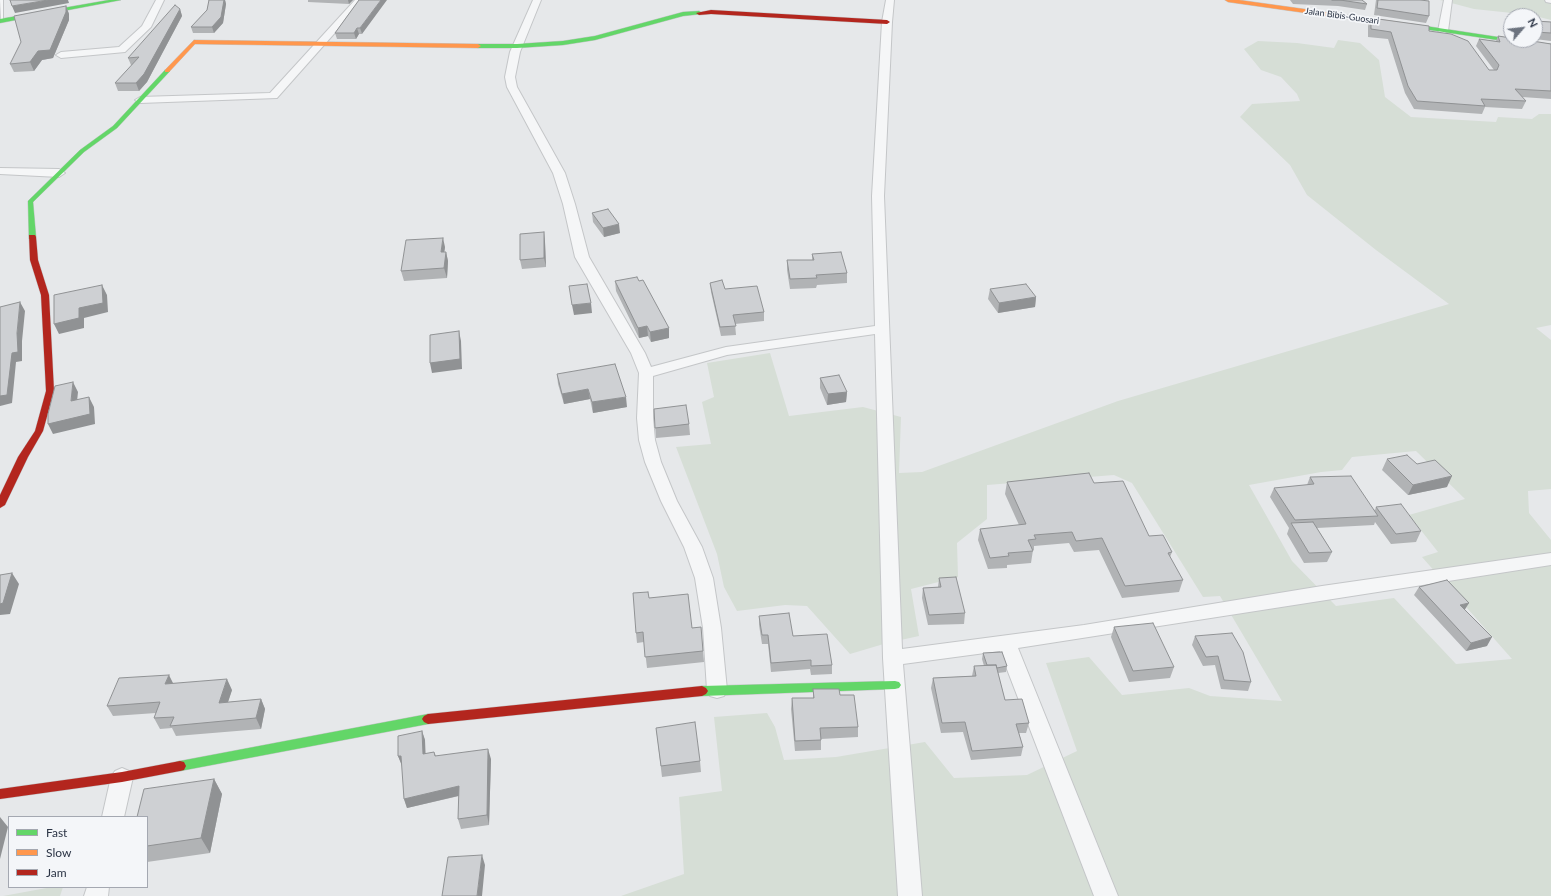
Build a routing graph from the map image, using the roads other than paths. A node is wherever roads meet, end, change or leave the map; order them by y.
1 (1, 0) edge
2 (118, 0) edge
3 (160, 0) edge
4 (360, 0) edge
5 (537, 0) edge
6 (890, 0) edge
7 (1228, 0) edge
8 (1448, 0) edge
9 (1246, 1) edge
10 (0, 21) edge
11 (887, 22) junction
12 (1443, 31) junction
13 (1459, 32) junction
14 (1467, 44) edge
15 (320, 46) junction
16 (517, 46) junction
17 (1551, 46) edge
18 (122, 50) junction
19 (61, 55) dead end
20 (114, 58) dead end
21 (140, 100) junction
22 (0, 171) edge
23 (59, 173) junction
24 (881, 330) junction
25 (646, 373) junction
26 (0, 505) edge
27 (1551, 559) edge
28 (1006, 642) junction
29 (893, 658) junction
30 (895, 685) junction
31 (717, 690) junction
32 (122, 776) junction
33 (0, 794) edge
34 (113, 816) edge
35 (910, 896) edge
36 (1106, 896) edge

1 - 10 lane
2 - 10 street
3 - 18 street
4 - 15 street
5 - 16 street
6 - 11 street
7 - 9 street, Jalan Bibis-Guosari
8 - 12 street
9 - 12 street, Jalan Bibis-Guosari
11 - 16 street
11 - 24 street
12 - 13 street, Jalan Bibis-Guosari
13 - 14 street
13 - 17 street, Jalan Bibis-Guosari
15 - 16 street
15 - 21 street
15 - 21 street
16 - 25 street
18 - 19 street
18 - 20 street
21 - 23 street
22 - 23 street
23 - 26 street
24 - 25 street
24 - 29 street
25 - 31 street
27 - 28 street
28 - 29 street
28 - 36 street
29 - 30 street
30 - 31 street
30 - 35 street
31 - 32 street
32 - 33 street
32 - 34 street

